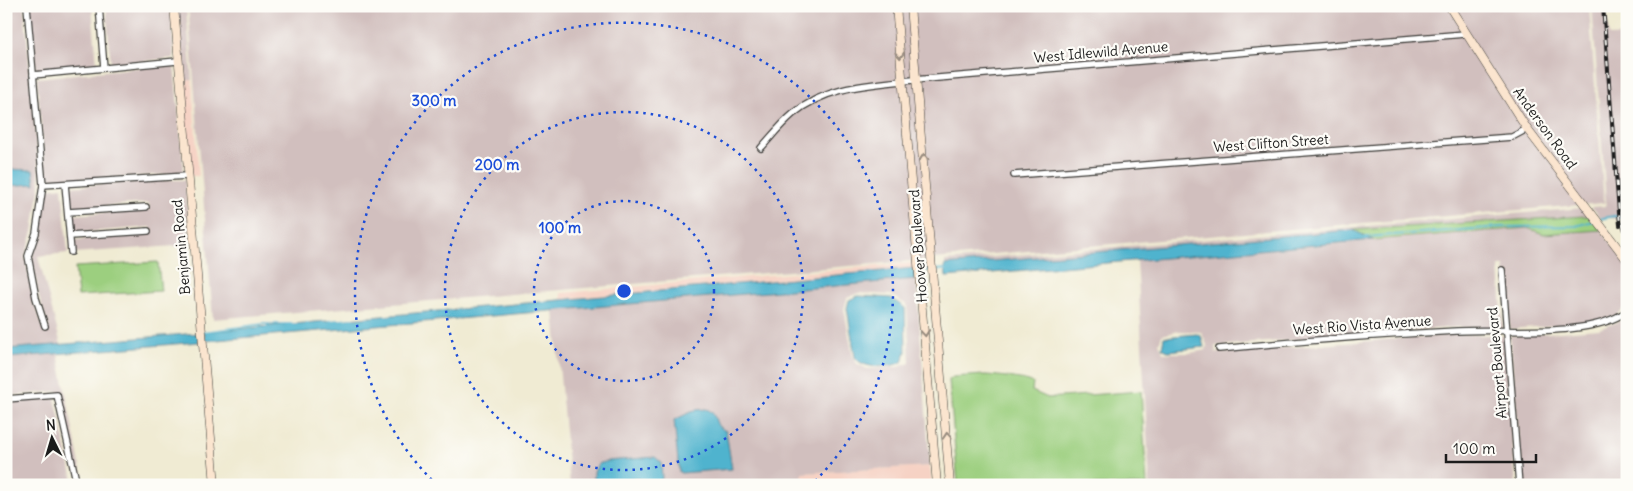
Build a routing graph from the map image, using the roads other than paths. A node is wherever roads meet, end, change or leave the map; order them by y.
1 (27, 6) edge
2 (99, 6) edge
3 (174, 6) edge
4 (896, 6) edge
5 (910, 6) edge
6 (1449, 6) edge
7 (1464, 34) junction
8 (177, 61) junction
9 (104, 68) junction
10 (33, 75) junction
11 (917, 80) junction
12 (902, 81) junction
13 (1527, 129) junction
14 (761, 148) dead end
15 (1014, 175) dead end
16 (187, 176) junction
17 (65, 184) junction
18 (43, 185) junction
19 (146, 206) dead end
20 (68, 212) junction
21 (148, 231) dead end
22 (70, 236) junction
23 (71, 252) dead end
24 (1627, 260) edge
25 (1502, 270) dead end
26 (1627, 311) edge
27 (45, 326) dead end
28 (1507, 332) junction
29 (1219, 349) dead end
30 (6, 399) edge
31 (77, 485) edge
32 (215, 485) edge
33 (937, 485) edge
34 (950, 485) edge
35 (1520, 485) edge

1 - 10 street
2 - 9 street
3 - 8 main road, Benjamin Road
4 -> 12 main road, Hoover Boulevard
5 - 11 main road, Hoover Boulevard
6 - 7 main road, Anderson Road
7 - 11 street, West Idlewild Avenue
7 - 13 main road, Anderson Road
8 - 9 street
8 - 16 main road, Benjamin Road
9 - 10 street
10 - 18 street
11 - 12 street, West Idlewild Avenue
34 -> 11 main road, Hoover Boulevard
12 - 14 street, West Idlewild Avenue
12 -> 33 main road, Hoover Boulevard
13 - 15 street, West Clifton Street
13 - 24 main road, Anderson Road
16 - 17 street
16 - 32 main road, Benjamin Road
17 - 18 street
17 - 20 street
18 - 27 street
19 - 20 street
20 - 22 street
21 - 22 street
22 - 23 street
25 - 28 street, Airport Boulevard
26 - 28 street, West Rio Vista Avenue
28 - 29 street, West Rio Vista Avenue
28 - 35 street, Airport Boulevard
30 - 31 street

